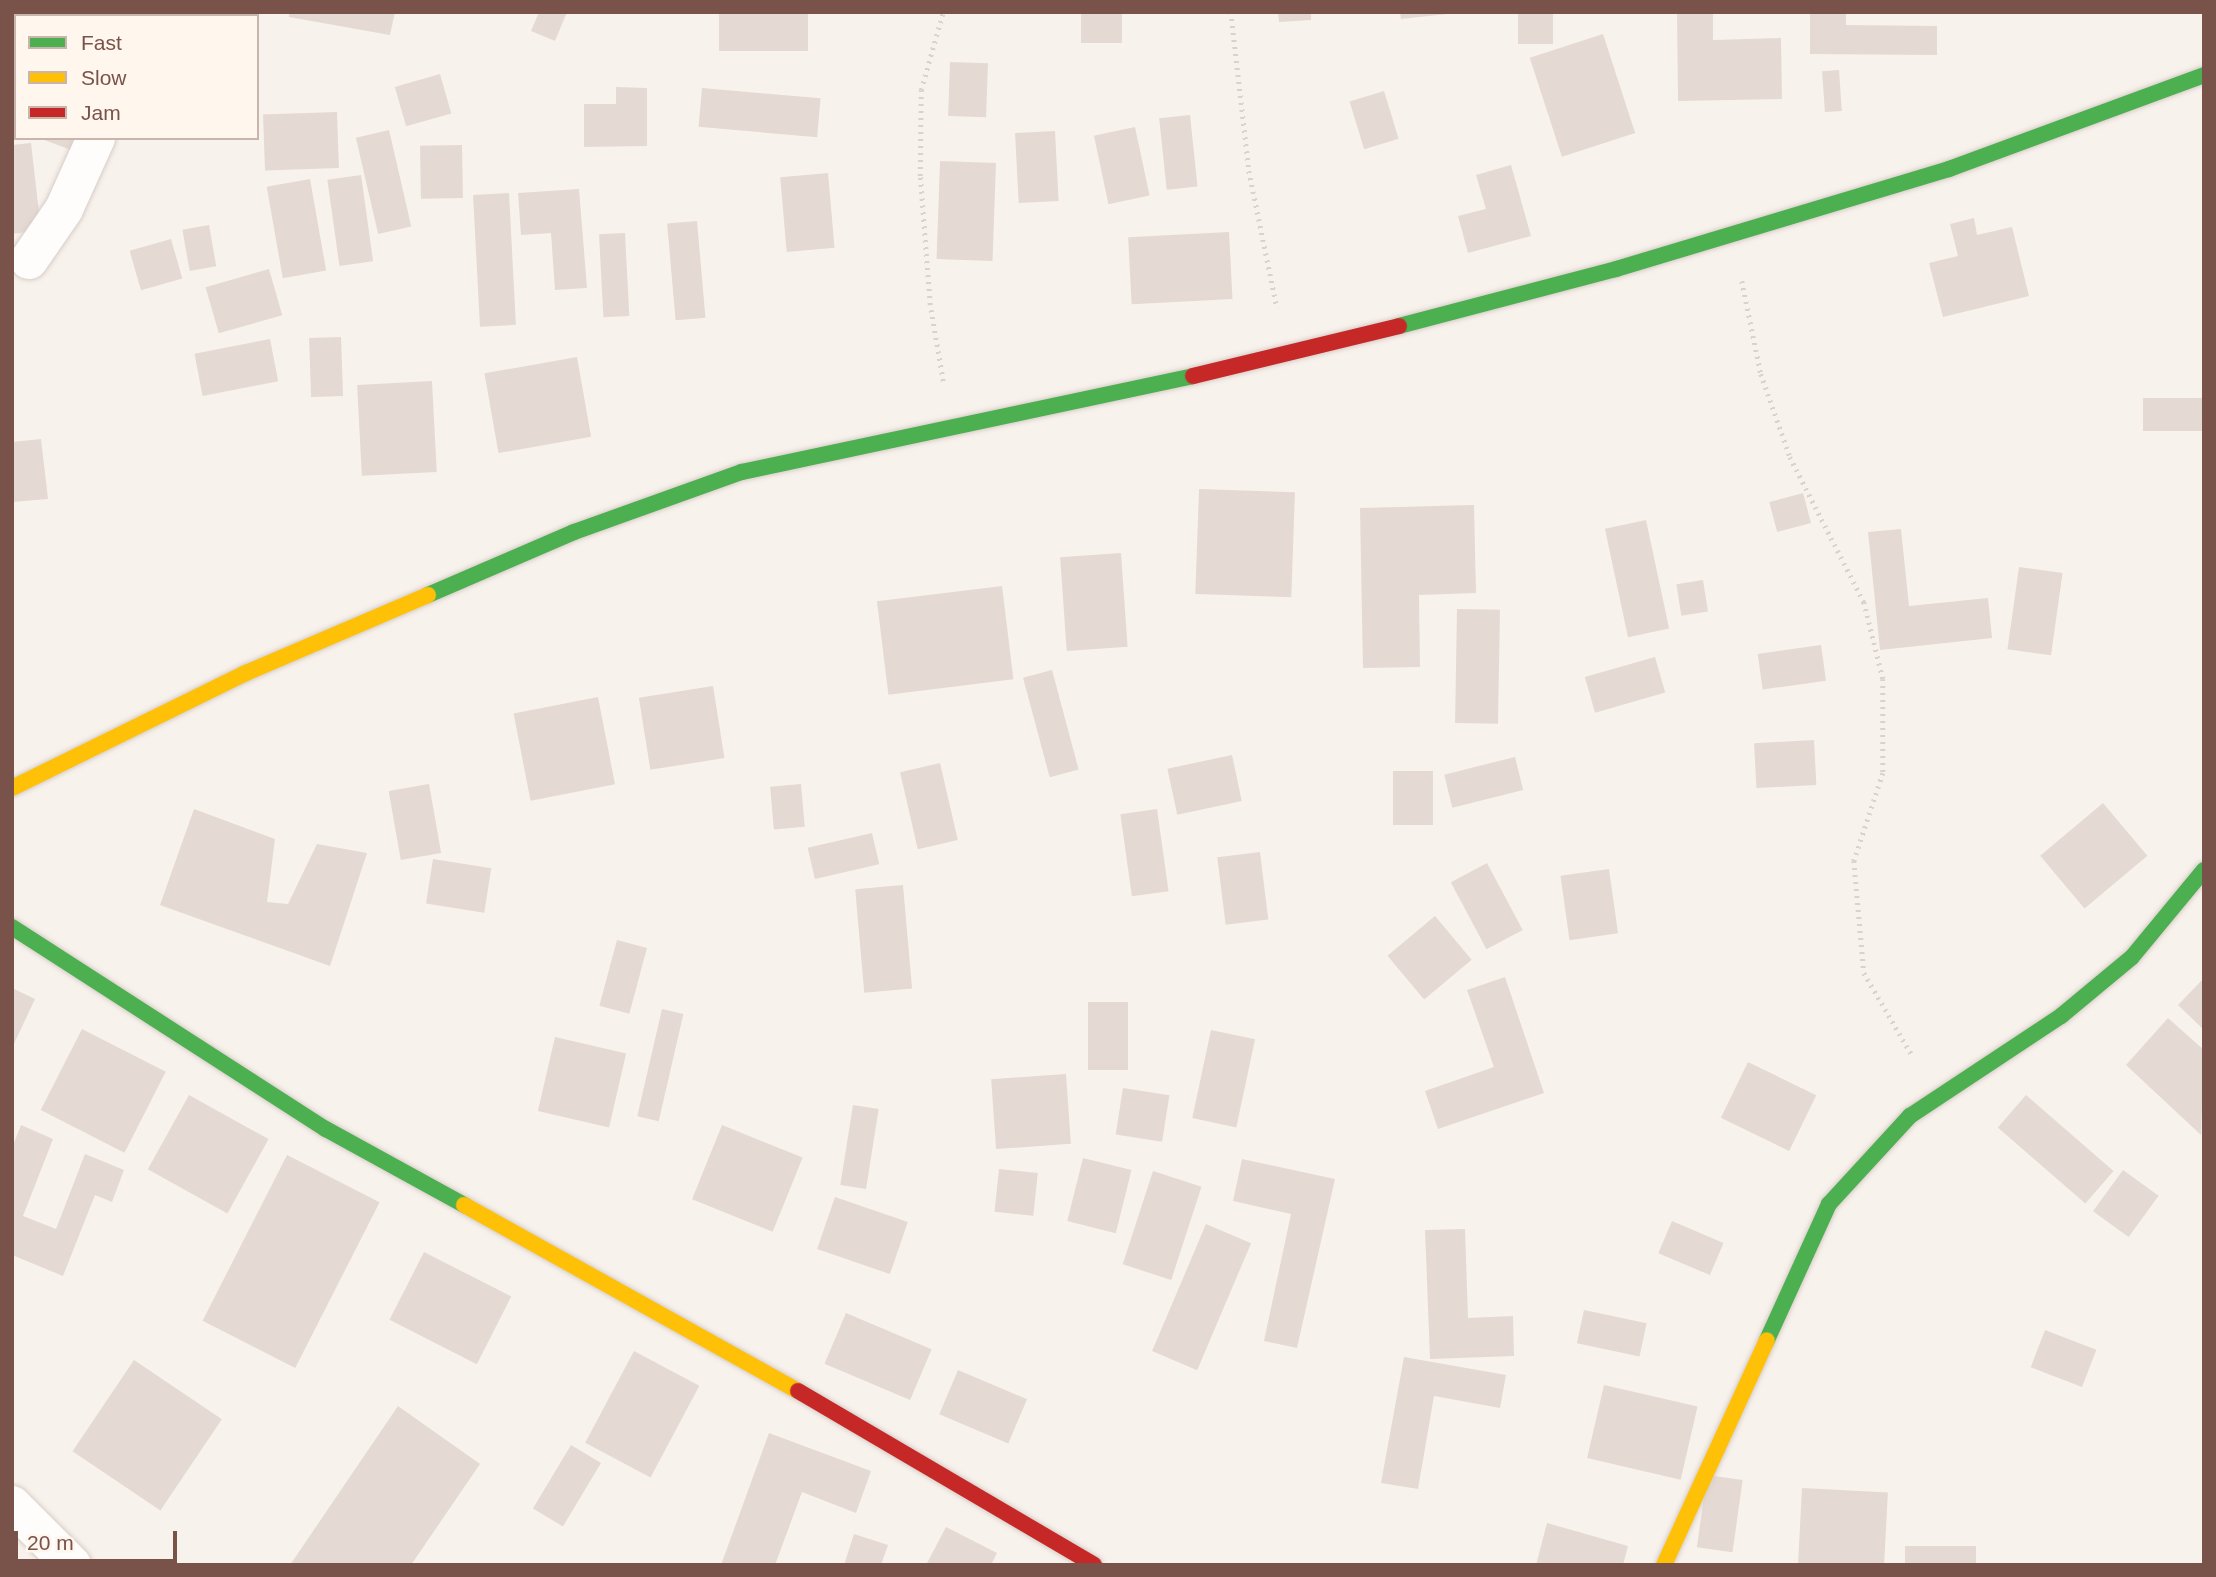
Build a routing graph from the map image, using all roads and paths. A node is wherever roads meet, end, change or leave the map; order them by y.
1 (943, 12) edge
2 (1231, 12) edge
3 (2204, 75) edge
4 (95, 140) edge
5 (1732, 233) junction
6 (29, 260) dead end
7 (1294, 354) junction
8 (951, 429) junction
9 (12, 788) edge
10 (2204, 870) edge
11 (12, 927) edge
12 (1936, 1098) junction
13 (12, 1505) edge
14 (72, 1565) edge
15 (1094, 1565) edge
16 (1664, 1565) edge

1 - 8 path
2 - 7 path
3 - 5 street
4 - 6 street
5 - 7 street
5 - 12 path
7 - 8 street
8 - 9 street
10 - 12 street
11 - 15 street
12 - 16 street
13 - 14 street

